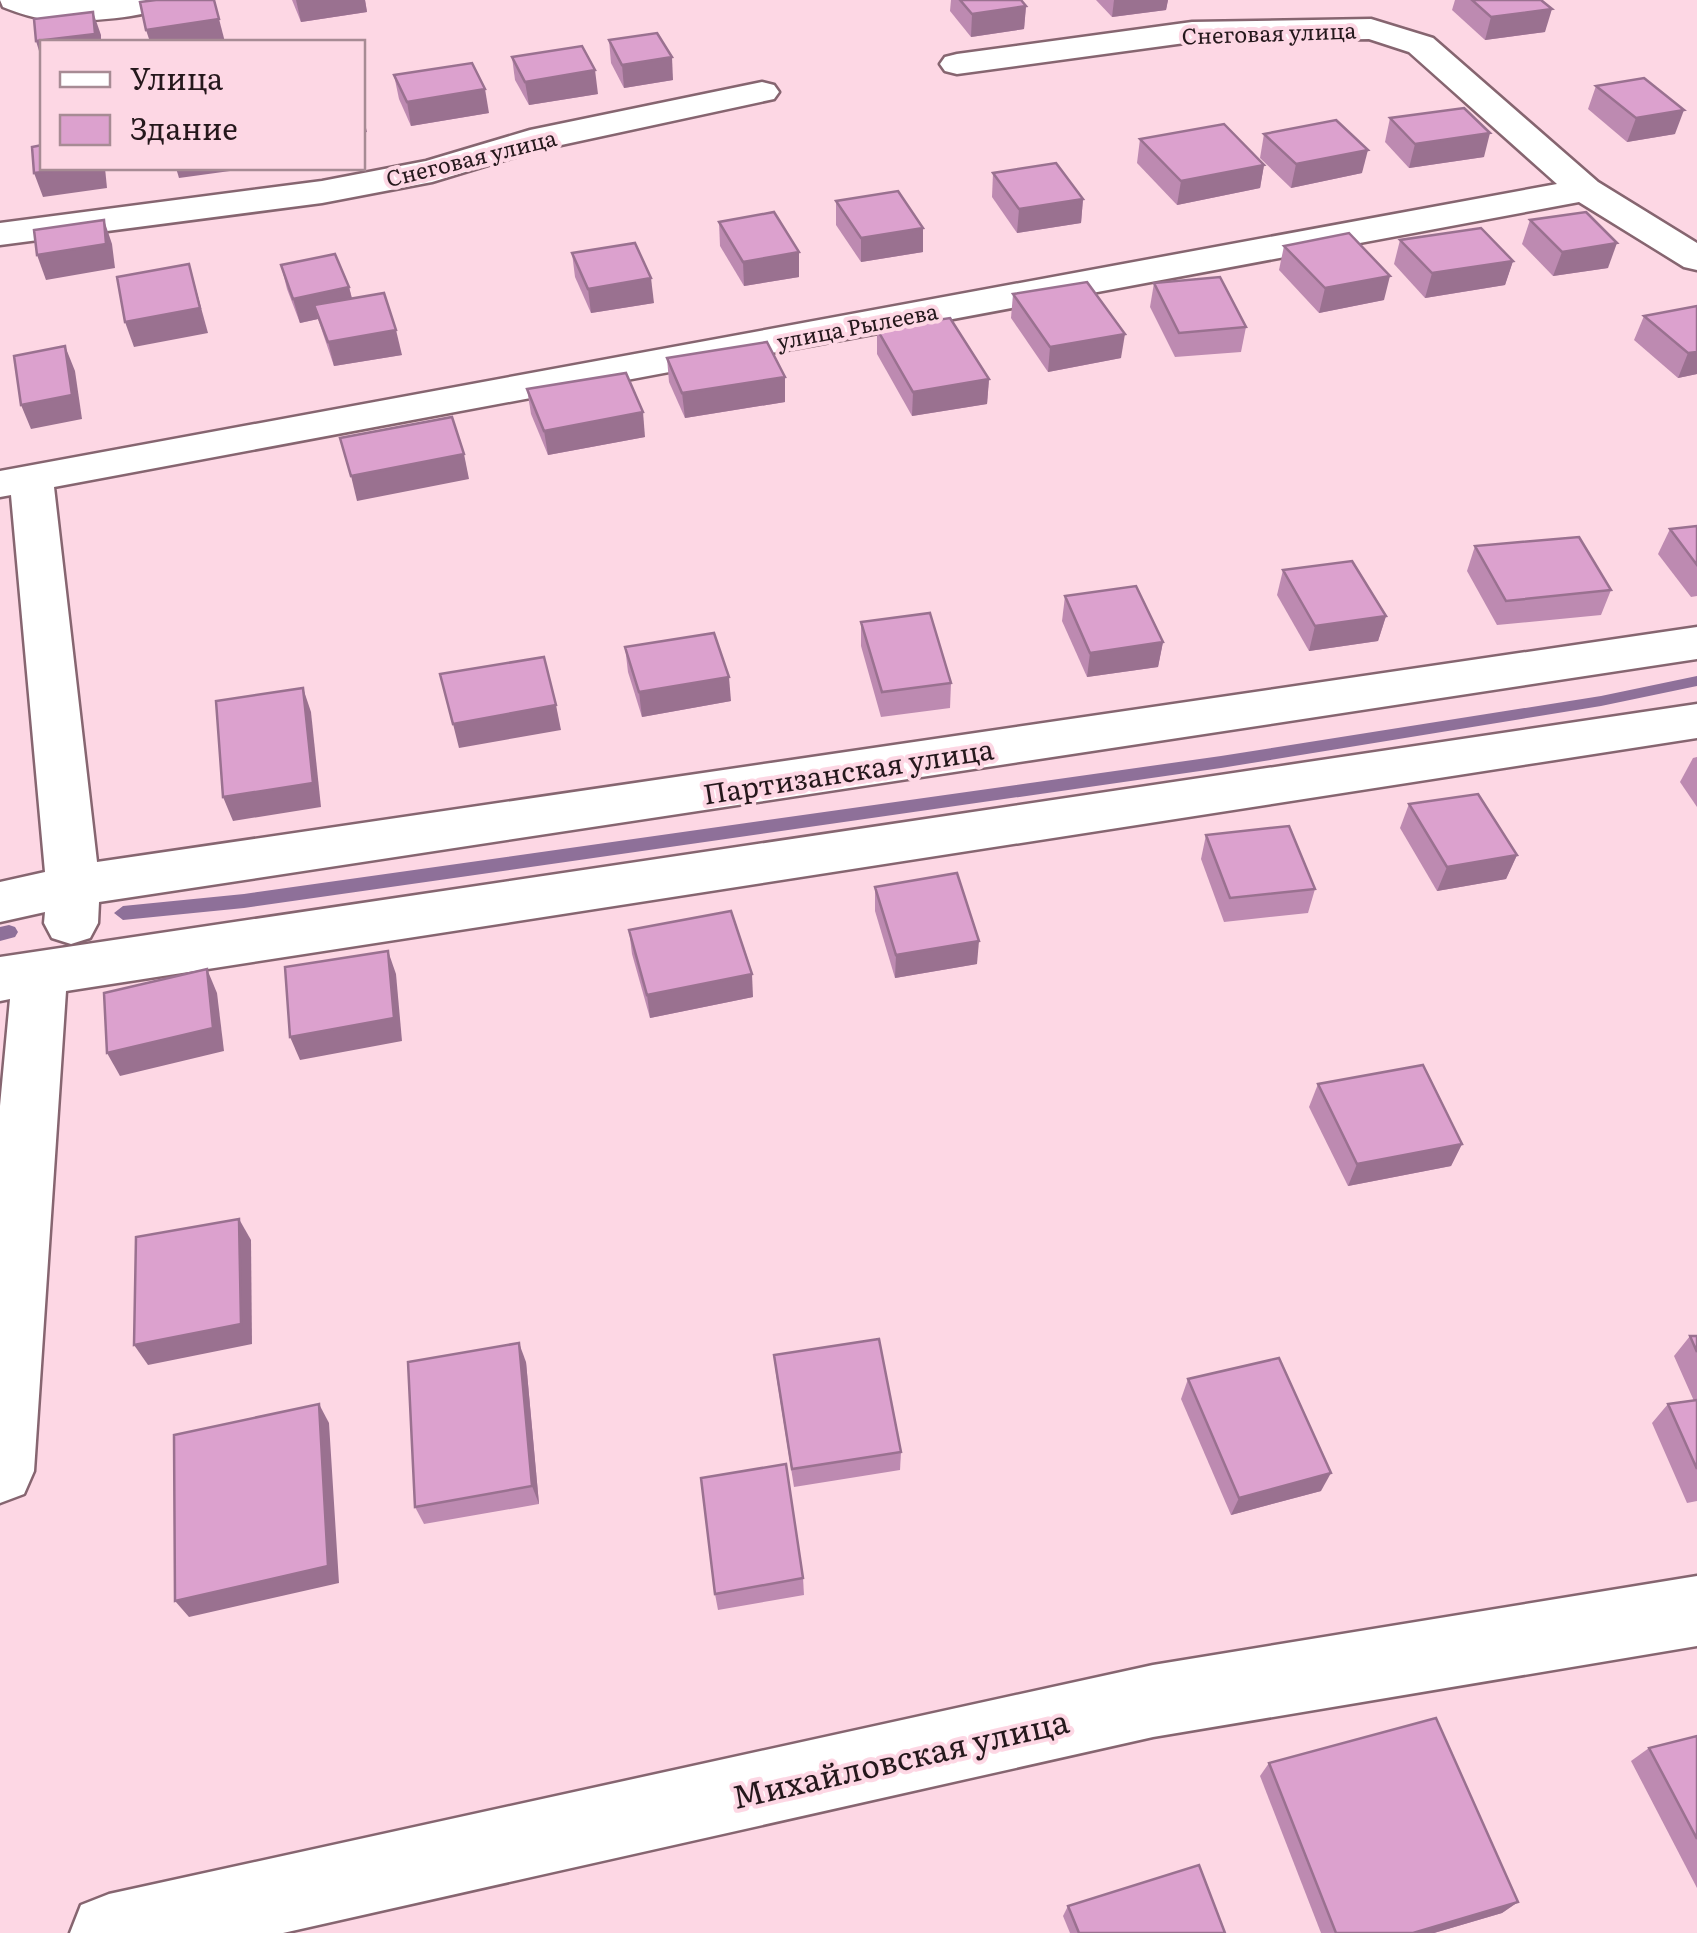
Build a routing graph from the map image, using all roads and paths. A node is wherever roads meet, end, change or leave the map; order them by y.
1 (14, 0) edge
2 (160, 0) edge
3 (958, 64) dead end
4 (762, 92) dead end
5 (1585, 190) junction
6 (0, 234) edge
7 (1697, 259) edge
8 (15, 481) edge
9 (1697, 643) edge
10 (1697, 721) edge
11 (73, 886) junction
12 (0, 902) edge
13 (36, 972) edge
14 (0, 1471) edge
15 (1697, 1611) edge
16 (109, 1933) edge

1 - 2 street
3 - 5 street, Снеговая улица
4 - 6 street, Снеговая улица
5 - 7 street
5 - 8 street, улица Рылеева
8 - 11 street
9 - 11 street, Партизанская улица
10 - 13 street
11 - 12 street, Партизанская улица
11 - 13 street
13 - 14 street
15 - 16 street, Михайловская улица

